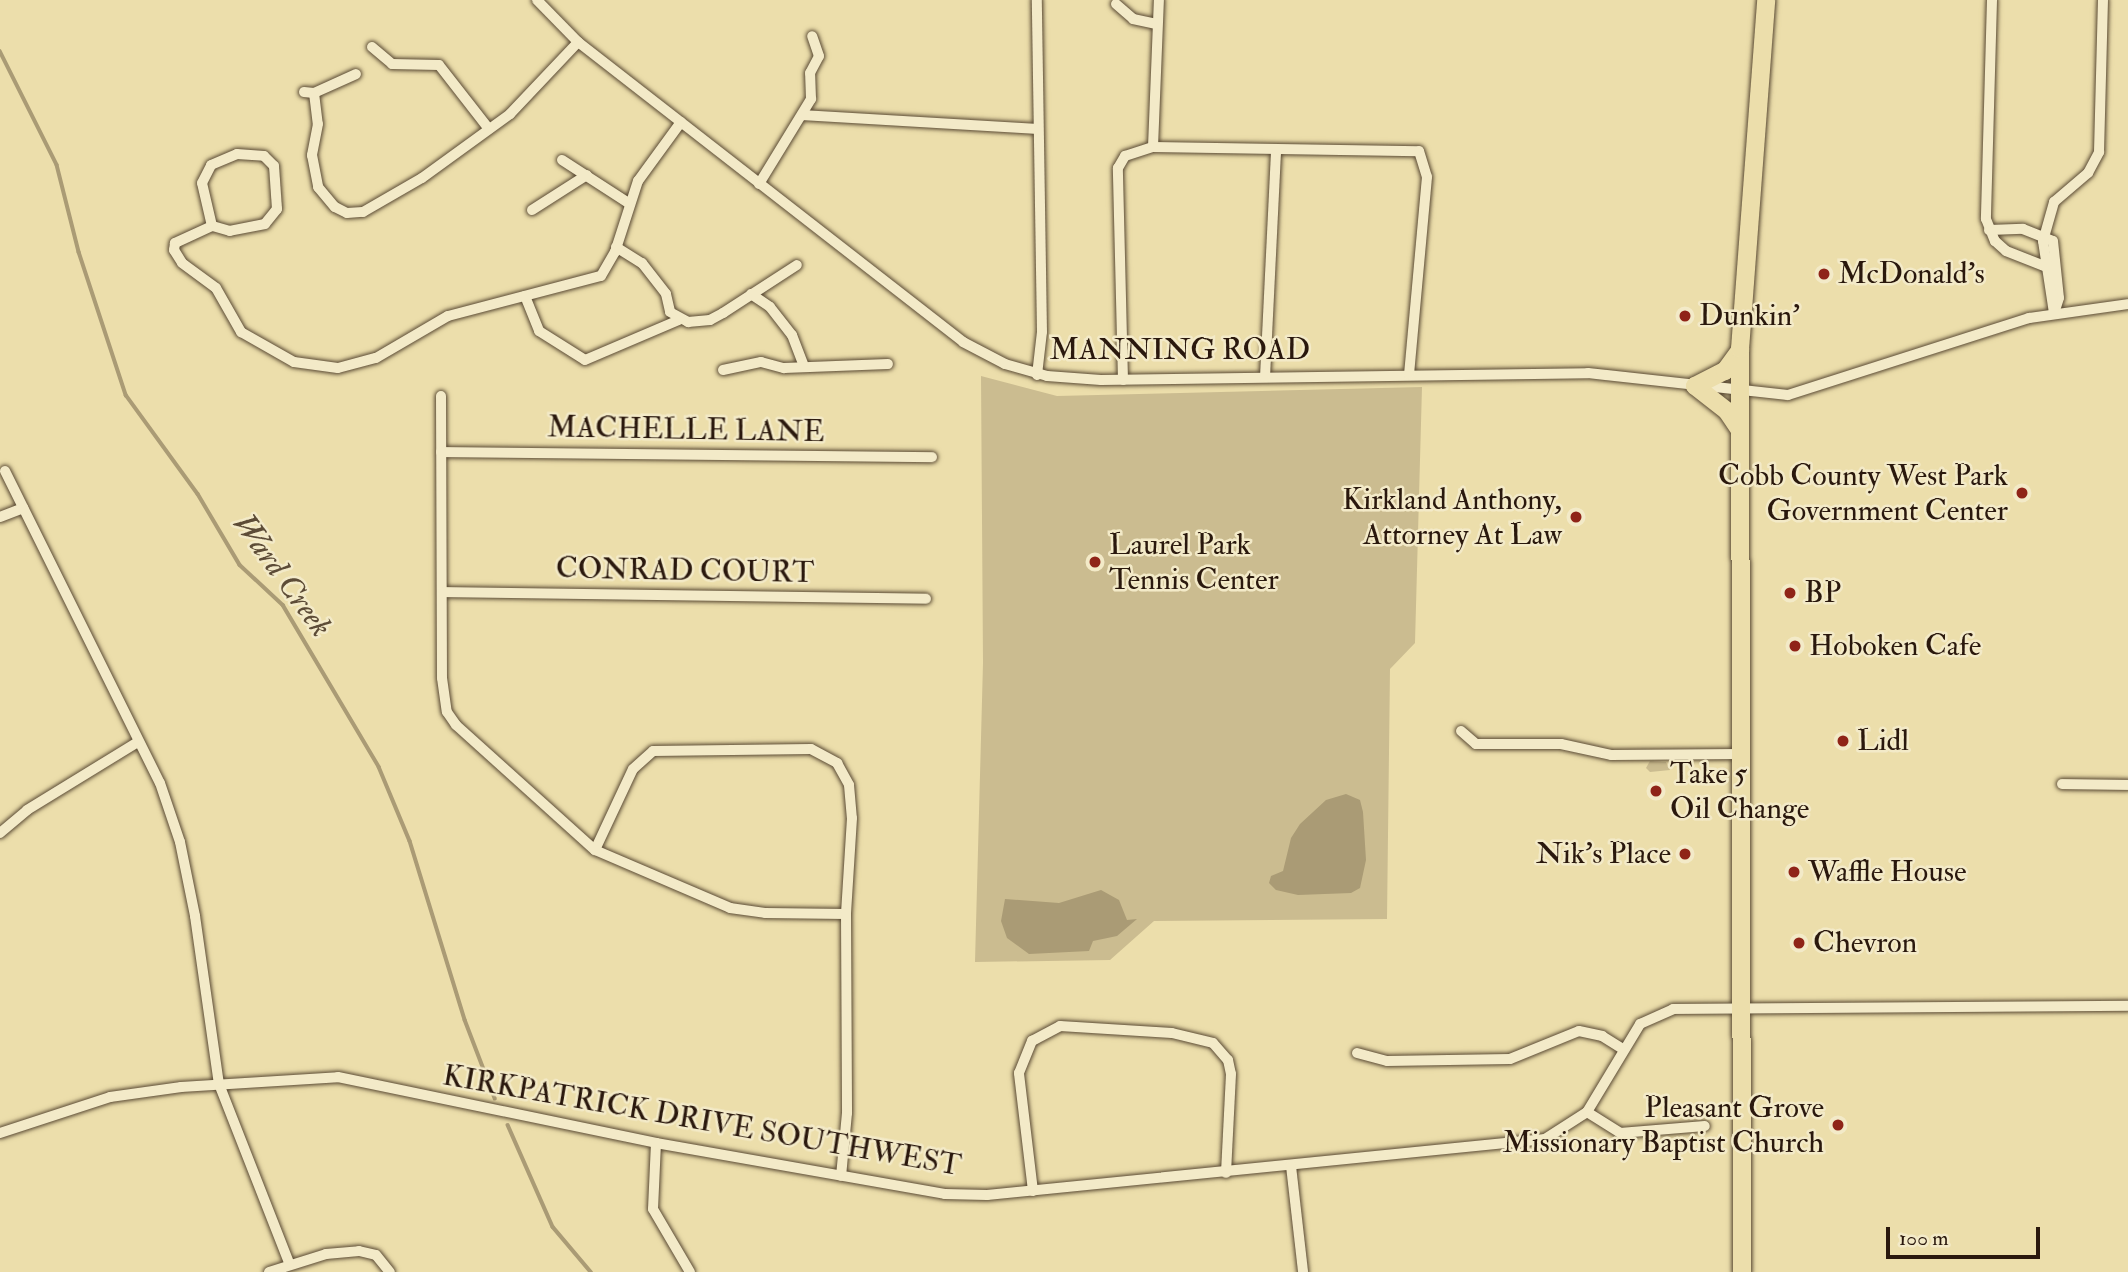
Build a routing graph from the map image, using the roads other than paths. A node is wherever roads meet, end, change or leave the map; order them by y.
1 (537, 0) edge
2 (1037, 0) edge
3 (1159, 0) edge
4 (1766, 0) edge
5 (1992, 0) edge
6 (2103, 0) edge
7 (1116, 4) dead end
8 (1156, 24) junction
9 (812, 36) dead end
10 (578, 41) junction
11 (372, 47) dead end
12 (356, 74) dead end
13 (802, 115) junction
14 (681, 122) junction
15 (489, 128) junction
16 (1038, 129) junction
17 (1153, 146) junction
18 (1276, 151) junction
19 (562, 160) dead end
20 (587, 175) junction
21 (759, 184) junction
22 (630, 204) junction
23 (532, 210) dead end
24 (212, 226) junction
25 (1989, 230) junction
26 (2045, 236) junction
27 (616, 247) junction
28 (797, 265) dead end
29 (2044, 266) junction
30 (751, 294) junction
31 (525, 296) junction
32 (2128, 304) edge
33 (2054, 313) junction
34 (679, 320) junction
35 (1740, 349) junction
36 (888, 364) dead end
37 (804, 367) junction
38 (723, 370) dead end
39 (1037, 374) junction
40 (1409, 374) junction
41 (1265, 377) junction
42 (1123, 380) junction
43 (1695, 386) junction
44 (1740, 392) junction
45 (441, 396) dead end
46 (1740, 430) junction
47 (441, 452) junction
48 (932, 457) dead end
49 (5, 471) dead end
50 (23, 508) junction
51 (0, 517) edge
52 (443, 592) junction
53 (926, 599) dead end
54 (1461, 731) dead end
55 (138, 743) junction
56 (1739, 754) junction
57 (2062, 784) dead end
58 (2128, 785) edge
59 (0, 833) edge
60 (595, 850) junction
61 (846, 914) junction
62 (1739, 1006) junction
63 (2128, 1006) edge
64 (1623, 1049) junction
65 (1357, 1053) dead end
66 (219, 1084) junction
67 (1587, 1112) junction
68 (1705, 1126) dead end
69 (0, 1133) edge
70 (656, 1143) junction
71 (1291, 1166) junction
72 (1226, 1173) junction
73 (841, 1177) junction
74 (1032, 1191) junction
75 (289, 1263) junction
76 (269, 1272) edge
77 (390, 1272) edge
78 (690, 1272) edge
79 (1303, 1272) edge
80 (1742, 1272) edge

1 - 10 street, MANNING ROAD
2 - 16 street
3 - 8 street
4 - 35 highway
5 - 25 street
6 - 26 street
7 - 8 street
8 - 17 street
9 - 13 street
10 - 14 street, MANNING ROAD
10 - 15 street
11 - 15 street
12 - 15 street
13 - 16 street
13 - 21 street
14 - 21 street, MANNING ROAD
14 - 22 street
16 - 39 street
17 - 18 street
17 - 42 street
18 - 40 street
18 - 41 street
19 - 20 street
20 - 22 street
20 - 23 street
21 - 39 street, MANNING ROAD
22 - 27 street
24 - 24 street
24 - 31 street
25 - 26 street
25 - 29 street
26 - 29 street
26 - 33 street
27 - 31 street
27 - 34 street
28 - 30 street
29 - 33 street
30 - 34 street
30 - 37 street
31 - 34 street
32 - 33 street, MANNING ROAD
33 - 44 street, MANNING ROAD
35 - 43 highway
35 - 44 highway
36 - 37 street
37 - 38 street
39 - 42 street, MANNING ROAD
40 - 41 street, MANNING ROAD
40 - 43 street, MANNING ROAD
41 - 42 street, MANNING ROAD
43 - 44 street, MANNING ROAD
43 - 46 highway
44 - 46 highway
45 - 47 street
46 - 56 highway
47 - 48 street, MACHELLE LANE
47 - 52 street
49 - 50 street
50 - 51 street
50 - 55 street
52 - 53 street, CONRAD COURT
52 - 60 street
54 - 56 street
55 - 59 street
55 - 66 street
56 - 62 highway
57 - 58 street
60 - 61 street
60 - 61 street
61 - 73 street
62 - 63 street, KIRKPATRICK DRIVE SOUTHWEST
62 - 64 street, KIRKPATRICK DRIVE SOUTHWEST
62 - 80 highway
64 - 65 street
64 - 67 street, KIRKPATRICK DRIVE SOUTHWEST
66 - 69 street, KIRKPATRICK DRIVE SOUTHWEST
66 - 70 street, KIRKPATRICK DRIVE SOUTHWEST
66 - 75 street
67 - 68 street
67 - 71 street, KIRKPATRICK DRIVE SOUTHWEST
70 - 73 street, KIRKPATRICK DRIVE SOUTHWEST
70 - 78 street
71 - 72 street, KIRKPATRICK DRIVE SOUTHWEST
71 - 79 street
72 - 74 street, KIRKPATRICK DRIVE SOUTHWEST
72 - 74 street
73 - 74 street, KIRKPATRICK DRIVE SOUTHWEST
75 - 76 street
75 - 77 street

